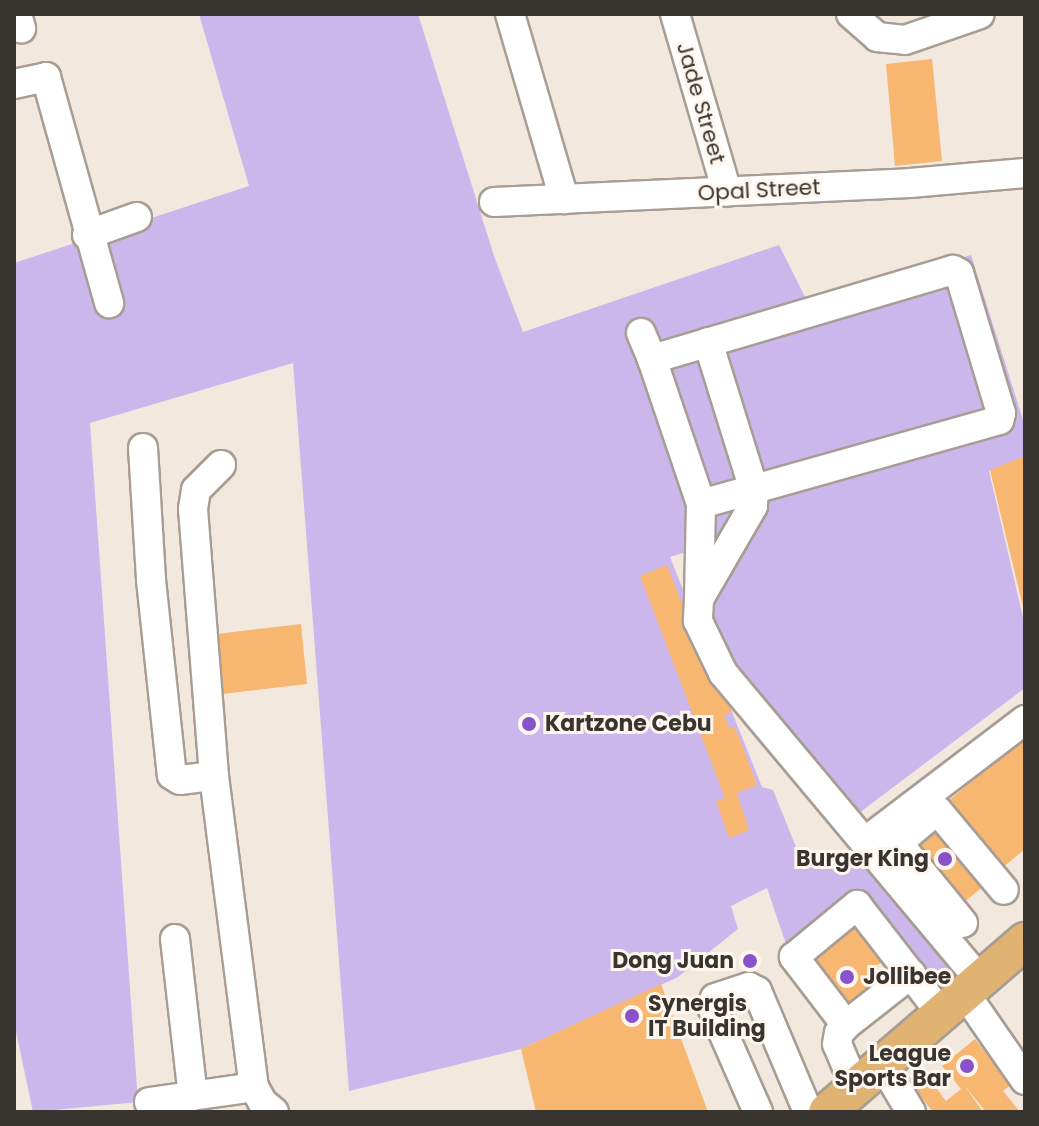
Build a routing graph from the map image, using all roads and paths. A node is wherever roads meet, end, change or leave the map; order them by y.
1 (510, 14) edge
2 (675, 14) edge
3 (851, 14) edge
4 (980, 14) edge
5 (14, 84) edge
6 (1025, 173) edge
7 (727, 192) junction
8 (564, 199) junction
9 (494, 202) dead end
10 (137, 217) dead end
11 (87, 235) junction
12 (109, 303) dead end
13 (641, 333) dead end
14 (708, 342) junction
15 (652, 359) junction
16 (143, 448) dead end
17 (221, 465) dead end
18 (754, 490) junction
19 (701, 504) junction
20 (699, 599) junction
21 (1025, 720) edge
22 (214, 776) junction
23 (866, 841) junction
24 (1004, 890) dead end
25 (963, 923) dead end
26 (175, 939) dead end
27 (1025, 941) edge
28 (911, 974) junction
29 (961, 994) junction
30 (846, 1025) junction
31 (871, 1074) junction
32 (1025, 1080) edge
33 (254, 1087) junction
34 (193, 1096) junction
35 (149, 1102) dead end
36 (224, 1102) edge
37 (274, 1112) edge
38 (758, 1112) edge
39 (808, 1112) edge
40 (827, 1112) edge
41 (911, 1112) edge

1 - 8 street
2 - 7 street, Jade Street
3 - 4 street
5 - 11 street
6 - 7 street, Opal Street
7 - 8 street, Opal Street
8 - 9 street, Opal Street
10 - 11 street
11 - 12 street
13 - 15 street
14 - 15 street
14 - 18 street
14 - 18 street
15 - 19 street
16 - 22 street
17 - 22 street
18 - 19 street
18 - 20 street
19 - 20 street
20 - 23 street
21 - 23 street
22 - 33 street
23 - 29 street
24 - 25 street
26 - 34 street
27 - 29 main road
28 - 29 street
28 - 30 street
28 - 30 street
29 - 31 main road
29 - 32 street
30 - 31 street
31 - 40 main road
31 - 41 street
33 - 36 street
33 - 37 street
34 - 35 street
34 - 36 street
38 - 39 street

